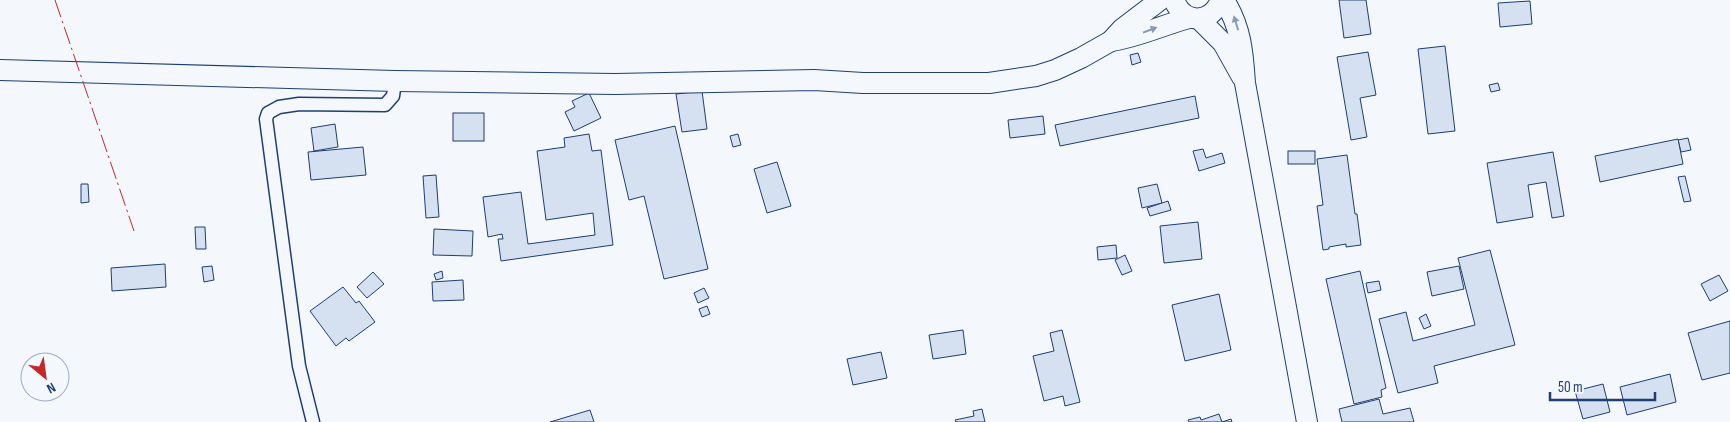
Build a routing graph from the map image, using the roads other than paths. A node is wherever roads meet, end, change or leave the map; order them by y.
1 (1160, 0) edge
2 (1174, 0) edge
3 (1223, 0) edge
4 (1194, 18) junction
5 (1111, 41) junction
6 (0, 70) edge
7 (395, 81) junction
8 (1245, 83) junction
9 (313, 422) edge
10 (1307, 422) edge

1 - 5 main road
2 - 4 main road
3 - 4 main road
8 -> 3 main road
5 -> 4 main road
4 - 8 main road
5 - 7 main road
6 - 7 main road
7 - 9 street
8 - 10 main road

